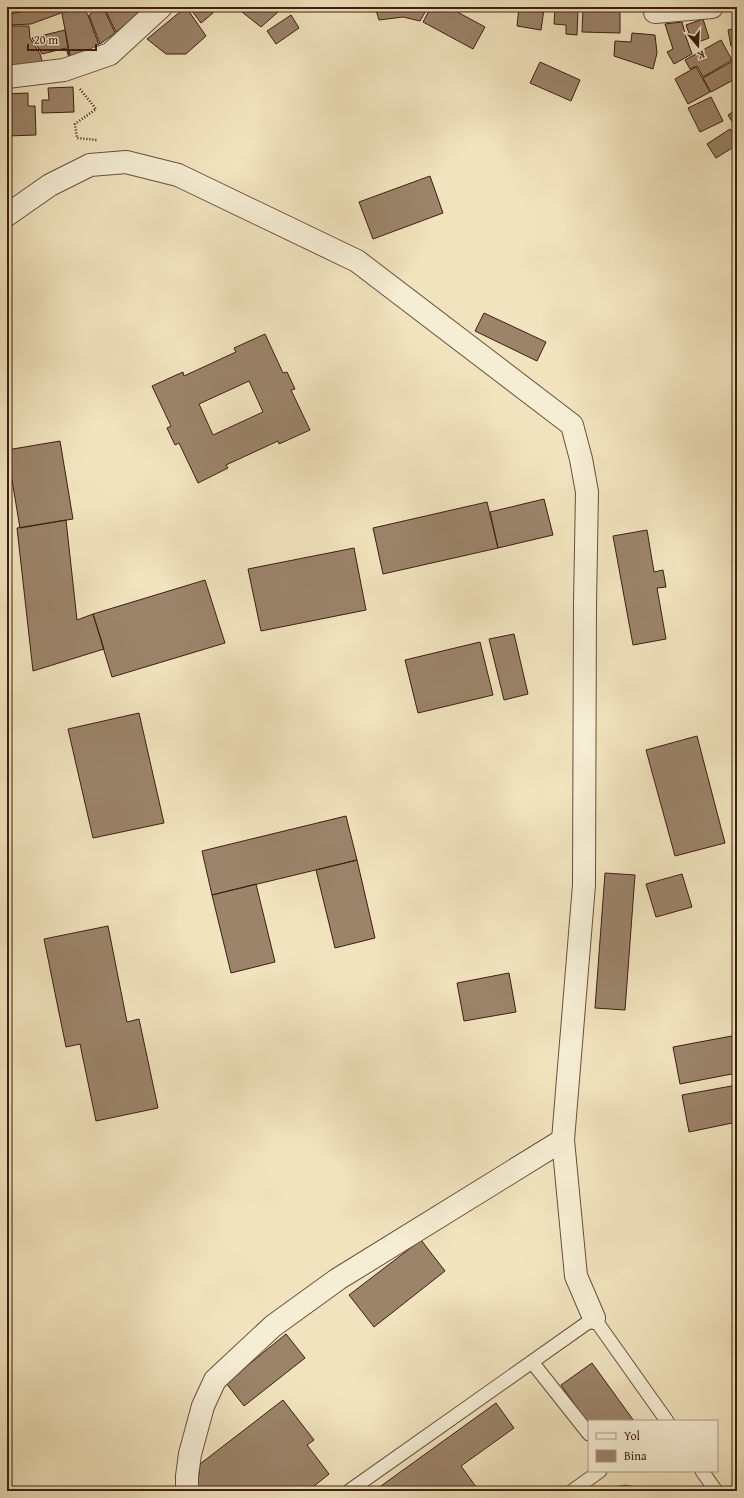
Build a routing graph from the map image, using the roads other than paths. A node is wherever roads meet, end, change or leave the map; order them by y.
1 (161, 7) edge
2 (712, 7) edge
3 (655, 12) dead end
4 (7, 77) edge
5 (7, 215) edge
6 (563, 1140) junction
7 (594, 1318) junction
8 (532, 1362) junction
9 (666, 1420) edge
10 (588, 1433) edge
11 (599, 1472) edge
12 (703, 1472) edge
13 (187, 1491) edge
14 (349, 1491) edge
15 (572, 1491) edge
16 (716, 1491) edge

1 - 4 street
2 - 3 street
5 - 6 street
6 - 7 street
6 - 13 street
7 - 8 lane
7 - 9 lane
8 - 10 lane
8 - 14 lane
11 - 15 lane
12 - 16 lane

